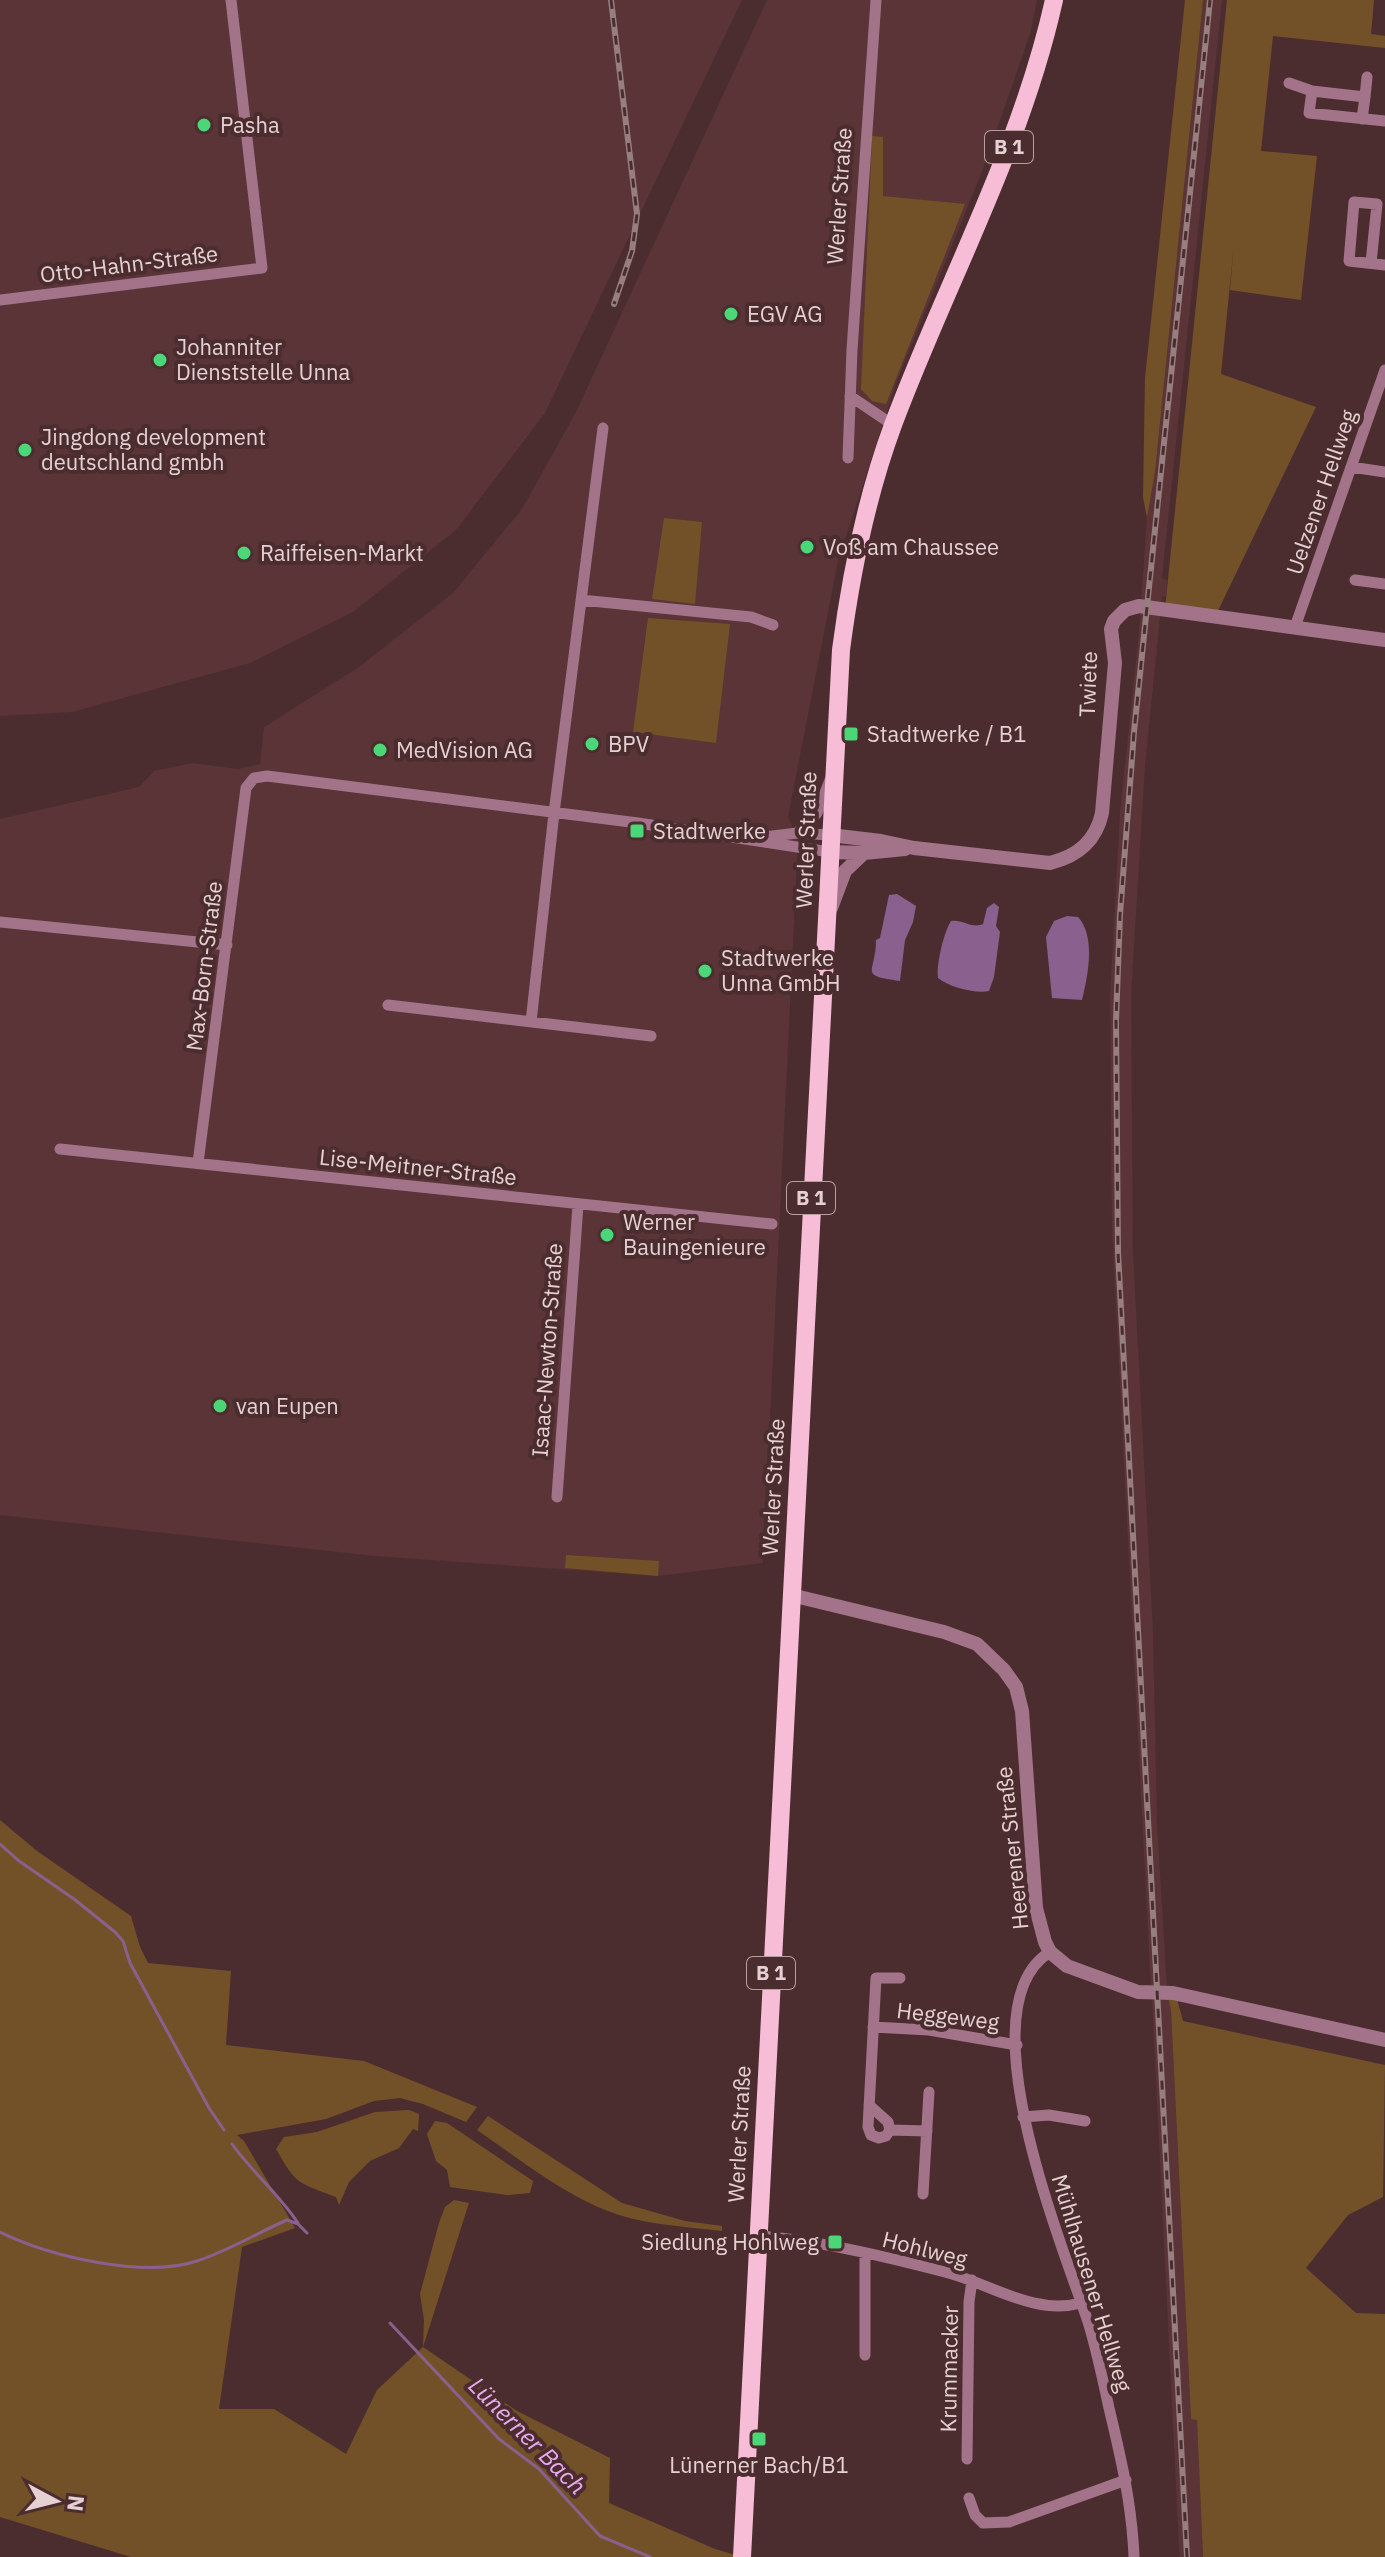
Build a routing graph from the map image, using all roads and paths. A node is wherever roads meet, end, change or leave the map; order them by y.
1 (231, 0) edge
2 (876, 0) edge
3 (1054, 0) edge
4 (1367, 77) dead end
5 (1289, 83) dead end
6 (1312, 91) junction
7 (1365, 97) junction
8 (1362, 119) junction
9 (1385, 121) edge
10 (1371, 263) junction
11 (1385, 265) edge
12 (0, 300) edge
13 (1385, 370) edge
14 (850, 396) junction
15 (893, 425) junction
16 (603, 428) dead end
17 (848, 458) dead end
18 (1351, 467) junction
19 (1385, 472) edge
20 (1355, 580) dead end
21 (1385, 584) edge
22 (581, 600) junction
23 (773, 625) dead end
24 (1295, 627) junction
25 (1385, 640) edge
26 (833, 775) junction
27 (554, 813) junction
28 (797, 833) junction
29 (751, 839) junction
30 (830, 844) junction
31 (914, 848) junction
32 (864, 853) junction
33 (827, 920) junction
34 (0, 922) edge
35 (227, 945) junction
36 (388, 1005) dead end
37 (531, 1022) junction
38 (651, 1036) dead end
39 (60, 1149) dead end
40 (198, 1163) junction
41 (578, 1205) junction
42 (772, 1224) dead end
43 (557, 1497) dead end
44 (791, 1595) junction
45 (1050, 1952) junction
46 (900, 1978) dead end
47 (873, 2027) junction
48 (1385, 2040) edge
49 (1017, 2045) junction
50 (929, 2092) dead end
51 (869, 2105) junction
52 (1023, 2117) junction
53 (1085, 2121) dead end
54 (890, 2130) junction
55 (927, 2131) junction
56 (923, 2194) dead end
57 (758, 2236) junction
58 (865, 2254) junction
59 (972, 2280) junction
60 (1081, 2303) junction
61 (865, 2355) dead end
62 (967, 2459) dead end
63 (1126, 2480) junction
64 (969, 2498) dead end
65 (742, 2557) edge
66 (1134, 2557) edge

1 - 12 street, Otto-Hahn-Straße
2 - 14 street, Werler Straße
3 - 15 main road, Werler Straße / B 1
4 - 7 street
5 - 6 street
6 - 7 street
6 - 8 street
7 - 8 street
8 - 9 street
10 - 10 street
10 - 11 street
13 - 18 street, Uelzener Hellweg
14 - 15 street
14 - 17 street, Werler Straße
15 - 26 main road, Werler Straße / B 1
16 - 22 street
18 - 19 street
18 - 24 street, Uelzener Hellweg
20 - 21 street
22 - 23 street
22 - 27 street
24 - 25 street, Twiete
24 - 31 street, Twiete
26 - 28 street
26 - 30 main road, Werler Straße / B 1
27 - 29 street
27 - 35 street, Max-Born-Straße
27 - 37 street
28 - 29 street
28 - 30 street
29 - 30 street
30 - 31 street, Twiete
30 - 32 street, Twiete
30 - 33 main road, Werler Straße / B 1
31 - 32 street, Twiete
32 - 33 street
33 - 44 main road, Werler Straße / B 1
34 - 35 street
35 - 40 street, Max-Born-Straße
36 - 37 street
37 - 38 street
39 - 40 street, Lise-Meitner-Straße
40 - 41 street, Lise-Meitner-Straße
41 - 42 street, Lise-Meitner-Straße
41 - 43 street, Isaac-Newton-Straße
44 - 45 street, Heerener Straße
44 - 57 main road, Werler Straße / B 1
45 - 48 street, Heerener Straße
45 - 49 street, Mühlhausener Hellweg
46 - 47 street, Heggeweg
47 - 49 street, Heggeweg
47 - 51 street, Heggeweg
49 - 52 street, Mühlhausener Hellweg
50 - 55 street
51 - 54 street
51 - 54 street, Heggeweg
52 - 53 street
52 - 60 street, Mühlhausener Hellweg
54 - 55 street, Heggeweg
55 - 56 street
57 - 58 street, Hohlweg
57 - 65 main road, Werler Straße / B 1
58 - 59 street, Hohlweg
58 - 61 street
59 - 60 street, Hohlweg
59 - 62 street, Krummacker
60 - 63 street, Mühlhausener Hellweg
63 - 64 street
63 - 66 street, Mühlhausener Hellweg

